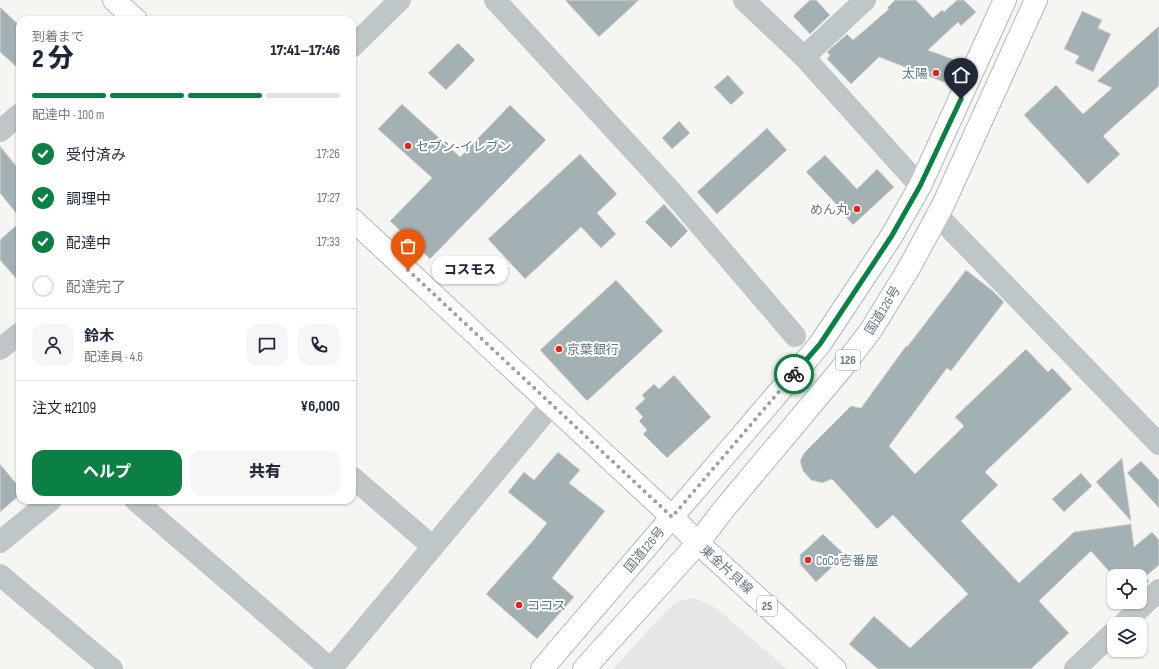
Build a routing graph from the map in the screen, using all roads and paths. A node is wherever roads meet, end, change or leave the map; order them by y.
1 (114, 0) edge
2 (400, 0) edge
3 (494, 0) edge
4 (744, 0) edge
5 (865, 0) edge
6 (1006, 0) edge
7 (1036, 0) edge
8 (132, 16) edge
9 (356, 43) edge
10 (804, 56) junction
11 (16, 117) edge
12 (0, 130) edge
13 (971, 144) junction
14 (920, 186) junction
15 (940, 210) junction
16 (356, 223) edge
17 (877, 258) junction
18 (16, 335) edge
19 (795, 336) dead end
20 (0, 349) edge
21 (552, 404) junction
22 (1159, 444) edge
23 (356, 481) edge
24 (46, 504) edge
25 (140, 504) edge
26 (672, 517) junction
27 (0, 542) edge
28 (698, 543) junction
29 (433, 547) junction
30 (0, 575) edge
31 (1159, 590) edge
32 (1130, 617) edge
33 (1107, 639) edge
34 (112, 669) edge
35 (331, 669) edge
36 (542, 669) edge
37 (584, 669) edge
38 (835, 669) edge
39 (1075, 669) edge

1 - 8 main road
2 - 9 street
3 - 19 street
4 - 10 street
5 - 10 street
6 - 14 main road, 国道126号 / 126
7 - 13 main road, 国道126号 / 126
10 - 14 street
11 - 12 street
13 - 14 main road, 126
13 - 15 main road, 国道126号 / 126
14 - 17 main road, 国道126号 / 126
15 - 17 main road, 126
15 - 22 street
15 - 28 main road, 国道126号 / 126
16 - 21 main road, 東金片貝線
17 - 26 main road, 国道126号 / 126
18 - 20 street
21 - 26 main road, 東金片貝線
21 - 29 street
23 - 29 street
24 - 27 street
25 - 35 street
26 - 28 main road, 東金片貝線 / 25
26 - 36 main road, 国道126号 / 126
28 - 37 main road, 国道126号 / 126
28 - 38 main road, 東金片貝線 / 25
29 - 35 street
30 - 34 street
31 - 32 street
33 - 39 street

